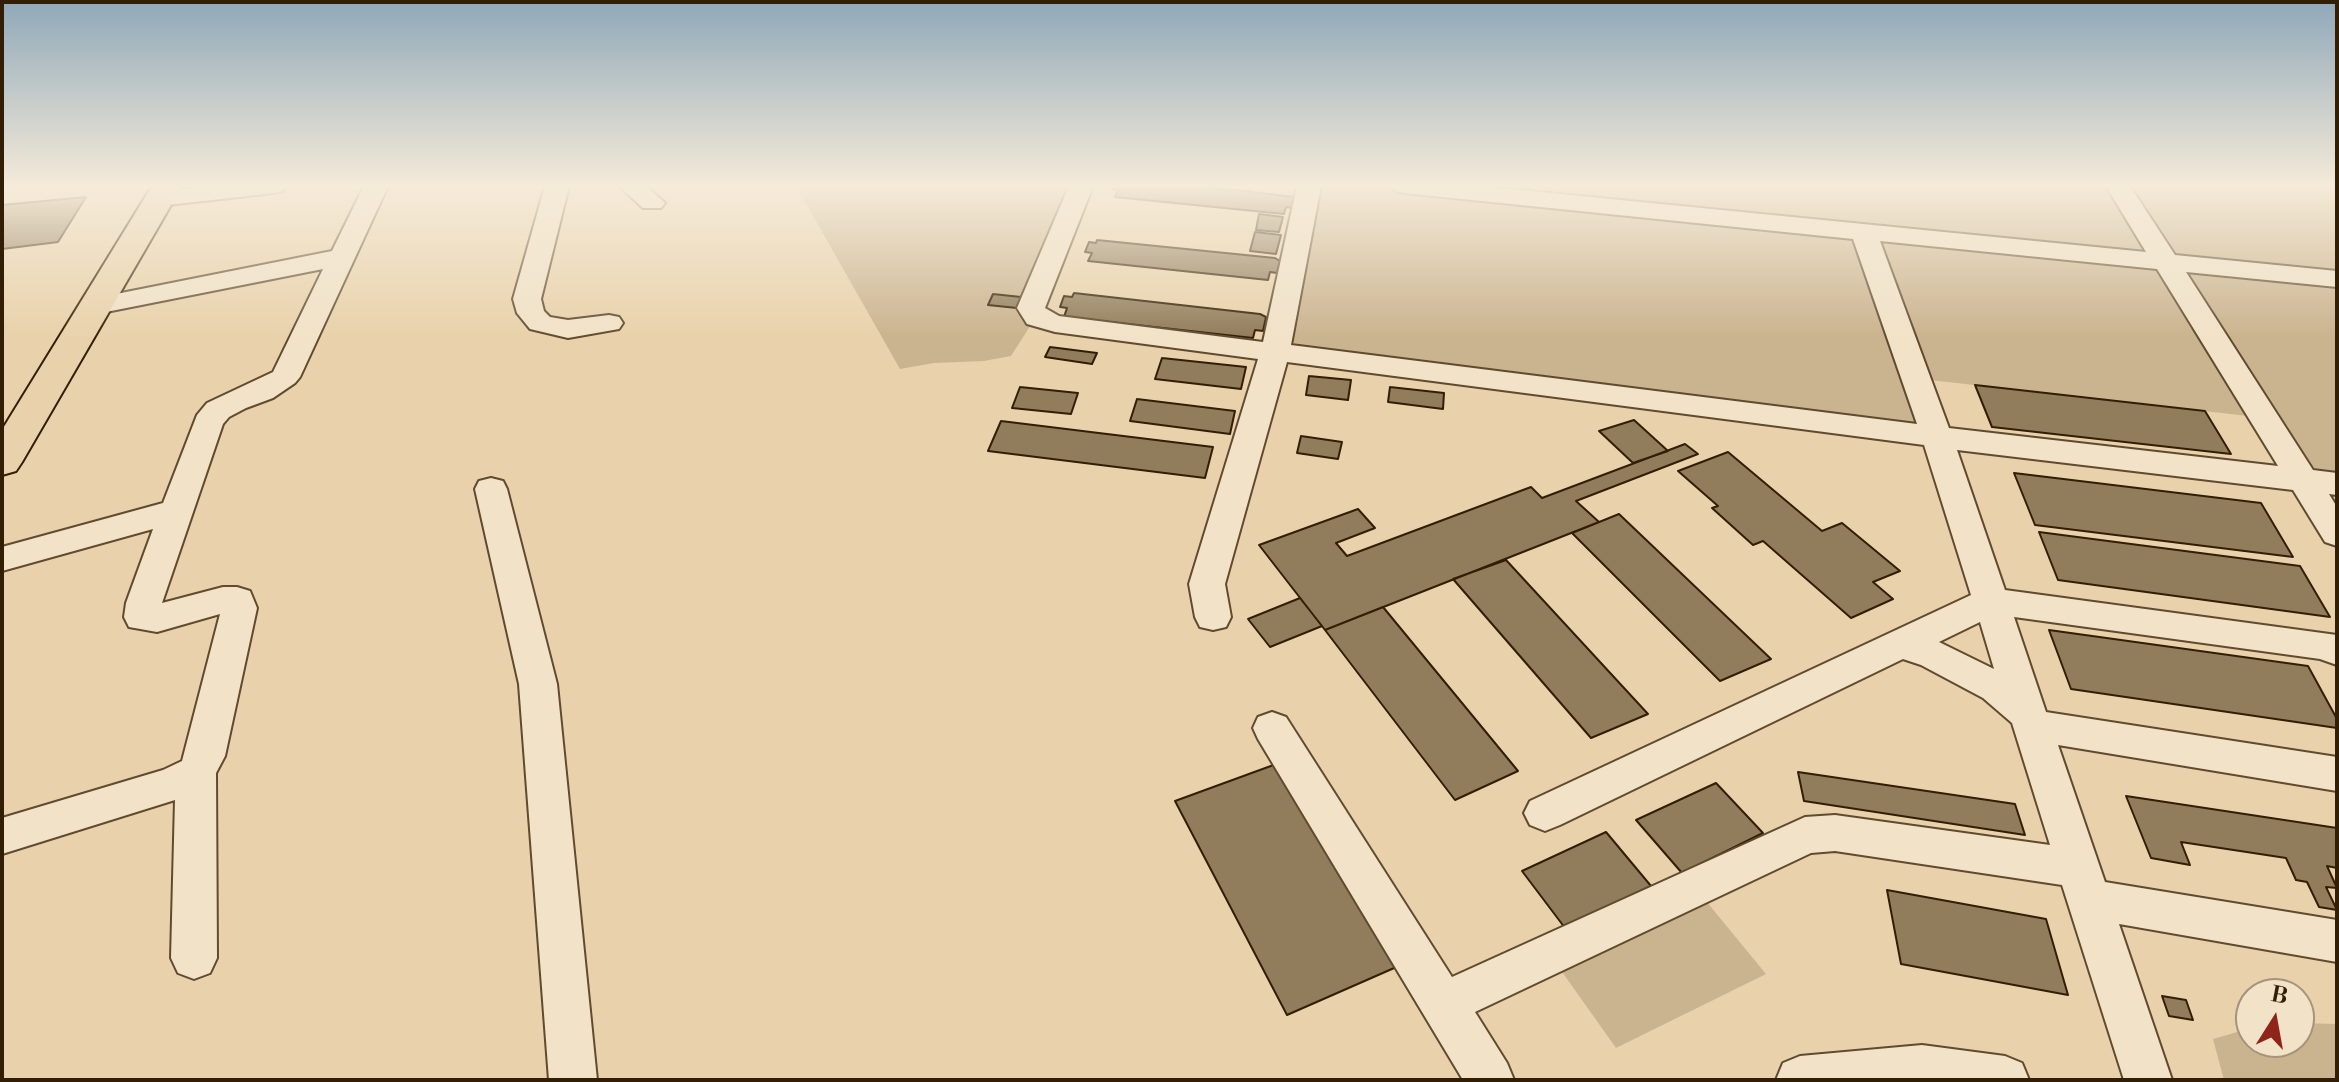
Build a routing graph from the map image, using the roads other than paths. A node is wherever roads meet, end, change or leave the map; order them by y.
1 (137, 236) edge
2 (353, 236) edge
3 (544, 236) edge
4 (1060, 236) edge
5 (1299, 236) edge
6 (1866, 236) edge
7 (1909, 236) edge
8 (2149, 236) edge
9 (343, 257) junction
10 (2165, 262) junction
11 (2337, 279) edge
12 (96, 306) junction
13 (609, 323) dead end
14 (1275, 352) junction
15 (1937, 437) junction
16 (2, 462) edge
17 (2302, 479) junction
18 (2337, 484) edge
19 (491, 489) dead end
20 (177, 511) junction
21 (2337, 534) edge
22 (2, 559) edge
23 (1991, 601) junction
24 (1213, 617) dead end
25 (1899, 644) junction
26 (2337, 651) edge
27 (2030, 720) junction
28 (1272, 728) dead end
29 (196, 773) junction
30 (2337, 774) edge
31 (1545, 813) dead end
32 (2, 836) edge
33 (2083, 883) junction
34 (2337, 941) edge
35 (194, 958) dead end
36 (1443, 1004) junction
37 (573, 1080) edge
38 (1490, 1080) edge
39 (1800, 1080) edge
40 (2005, 1080) edge
41 (2148, 1080) edge

1 - 12 main road
2 - 9 street
3 - 13 street
4 - 14 street
5 - 14 street
6 - 15 street
7 - 10 street
8 - 10 street
9 - 12 street
9 - 20 street
10 - 11 street
10 - 17 street
12 - 16 main road
14 - 15 street
14 - 24 street
15 - 17 street
15 - 23 street
17 - 18 street
17 - 21 street
19 - 37 street
20 - 22 street
20 - 29 street
23 - 25 street
23 - 26 street
23 - 27 street
25 - 27 street
25 - 31 street
27 - 30 street
27 - 33 street
28 - 36 street
29 - 32 street
29 - 35 street
33 - 34 street
33 - 36 street
33 - 41 street
36 - 38 street
39 - 40 street

